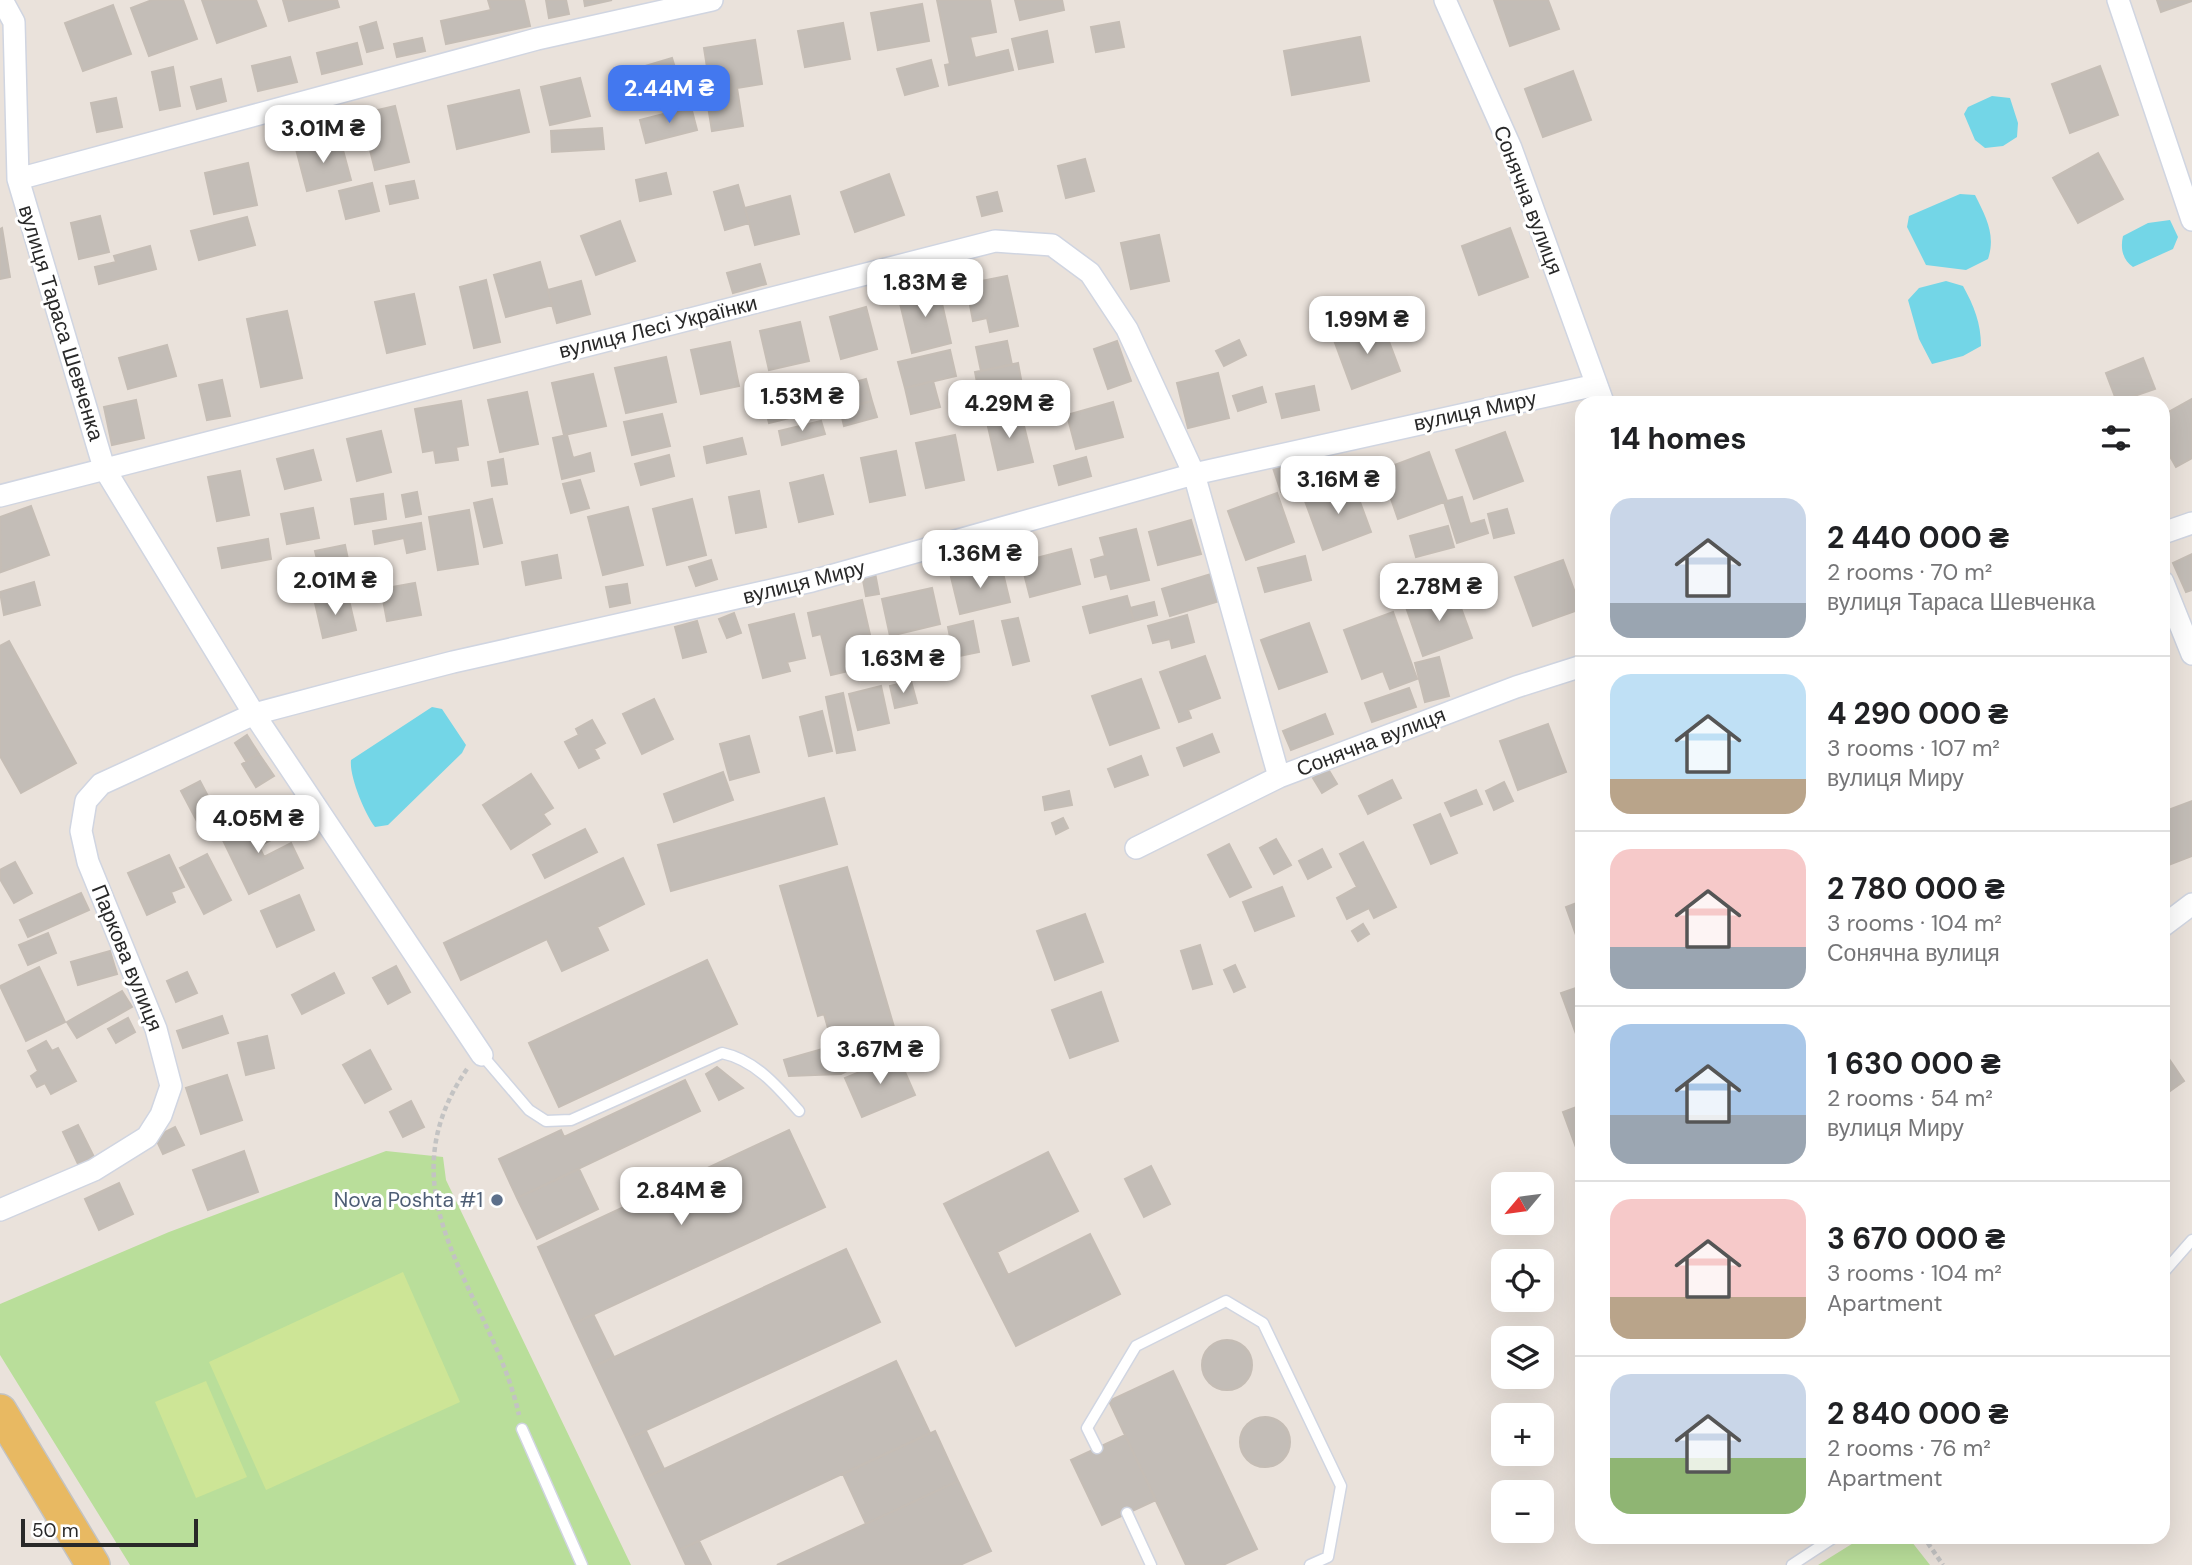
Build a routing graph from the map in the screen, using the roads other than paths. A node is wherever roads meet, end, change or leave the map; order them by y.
1 (1, 0) edge
2 (712, 0) edge
3 (1445, 0) edge
4 (2118, 0) edge
5 (19, 179) junction
6 (2192, 220) edge
7 (1600, 394) edge
8 (1575, 399) edge
9 (104, 468) junction
10 (1194, 474) junction
11 (0, 496) edge
12 (2192, 523) edge
13 (2170, 531) edge
14 (2170, 599) edge
15 (2192, 654) edge
16 (1575, 668) edge
17 (254, 714) junction
18 (1279, 778) junction
19 (1136, 848) dead end
20 (2192, 904) edge
21 (2170, 921) edge
22 (481, 1053) joint
23 (799, 1111) dead end
24 (0, 1210) edge
25 (2192, 1240) edge
26 (2170, 1265) edge
27 (0, 1411) edge
28 (522, 1429) road end
29 (1097, 1448) dead end
30 (1127, 1513) dead end
31 (1824, 1544) edge
32 (93, 1565) edge
33 (582, 1565) edge
34 (1151, 1565) edge
35 (1310, 1565) edge
36 (1792, 1565) edge

1 - 5 street, вулиця Тараса Шевченка
2 - 5 street, вулиця Тараса Шевченка
3 - 7 street, Сонячна вулиця
4 - 6 street
5 - 9 street, вулиця Тараса Шевченка
8 - 10 street, вулиця Миру
9 - 10 street, вулиця Лесі Українки
9 - 11 street, вулиця Лесі Українки
9 - 17 street, вулиця Тараса Шевченка
10 - 17 street, вулиця Миру
10 - 18 street, Сонячна вулиця
12 - 13 street
14 - 15 street
16 - 18 street, Сонячна вулиця
17 - 22 street, вулиця Тараса Шевченка
17 - 24 street, Паркова вулиця
18 - 19 street, Сонячна вулиця
20 - 21 street
22 - 23 lane
25 - 26 lane
27 - 32 main road
28 - 33 lane
29 - 35 lane
30 - 34 lane
31 - 36 lane

